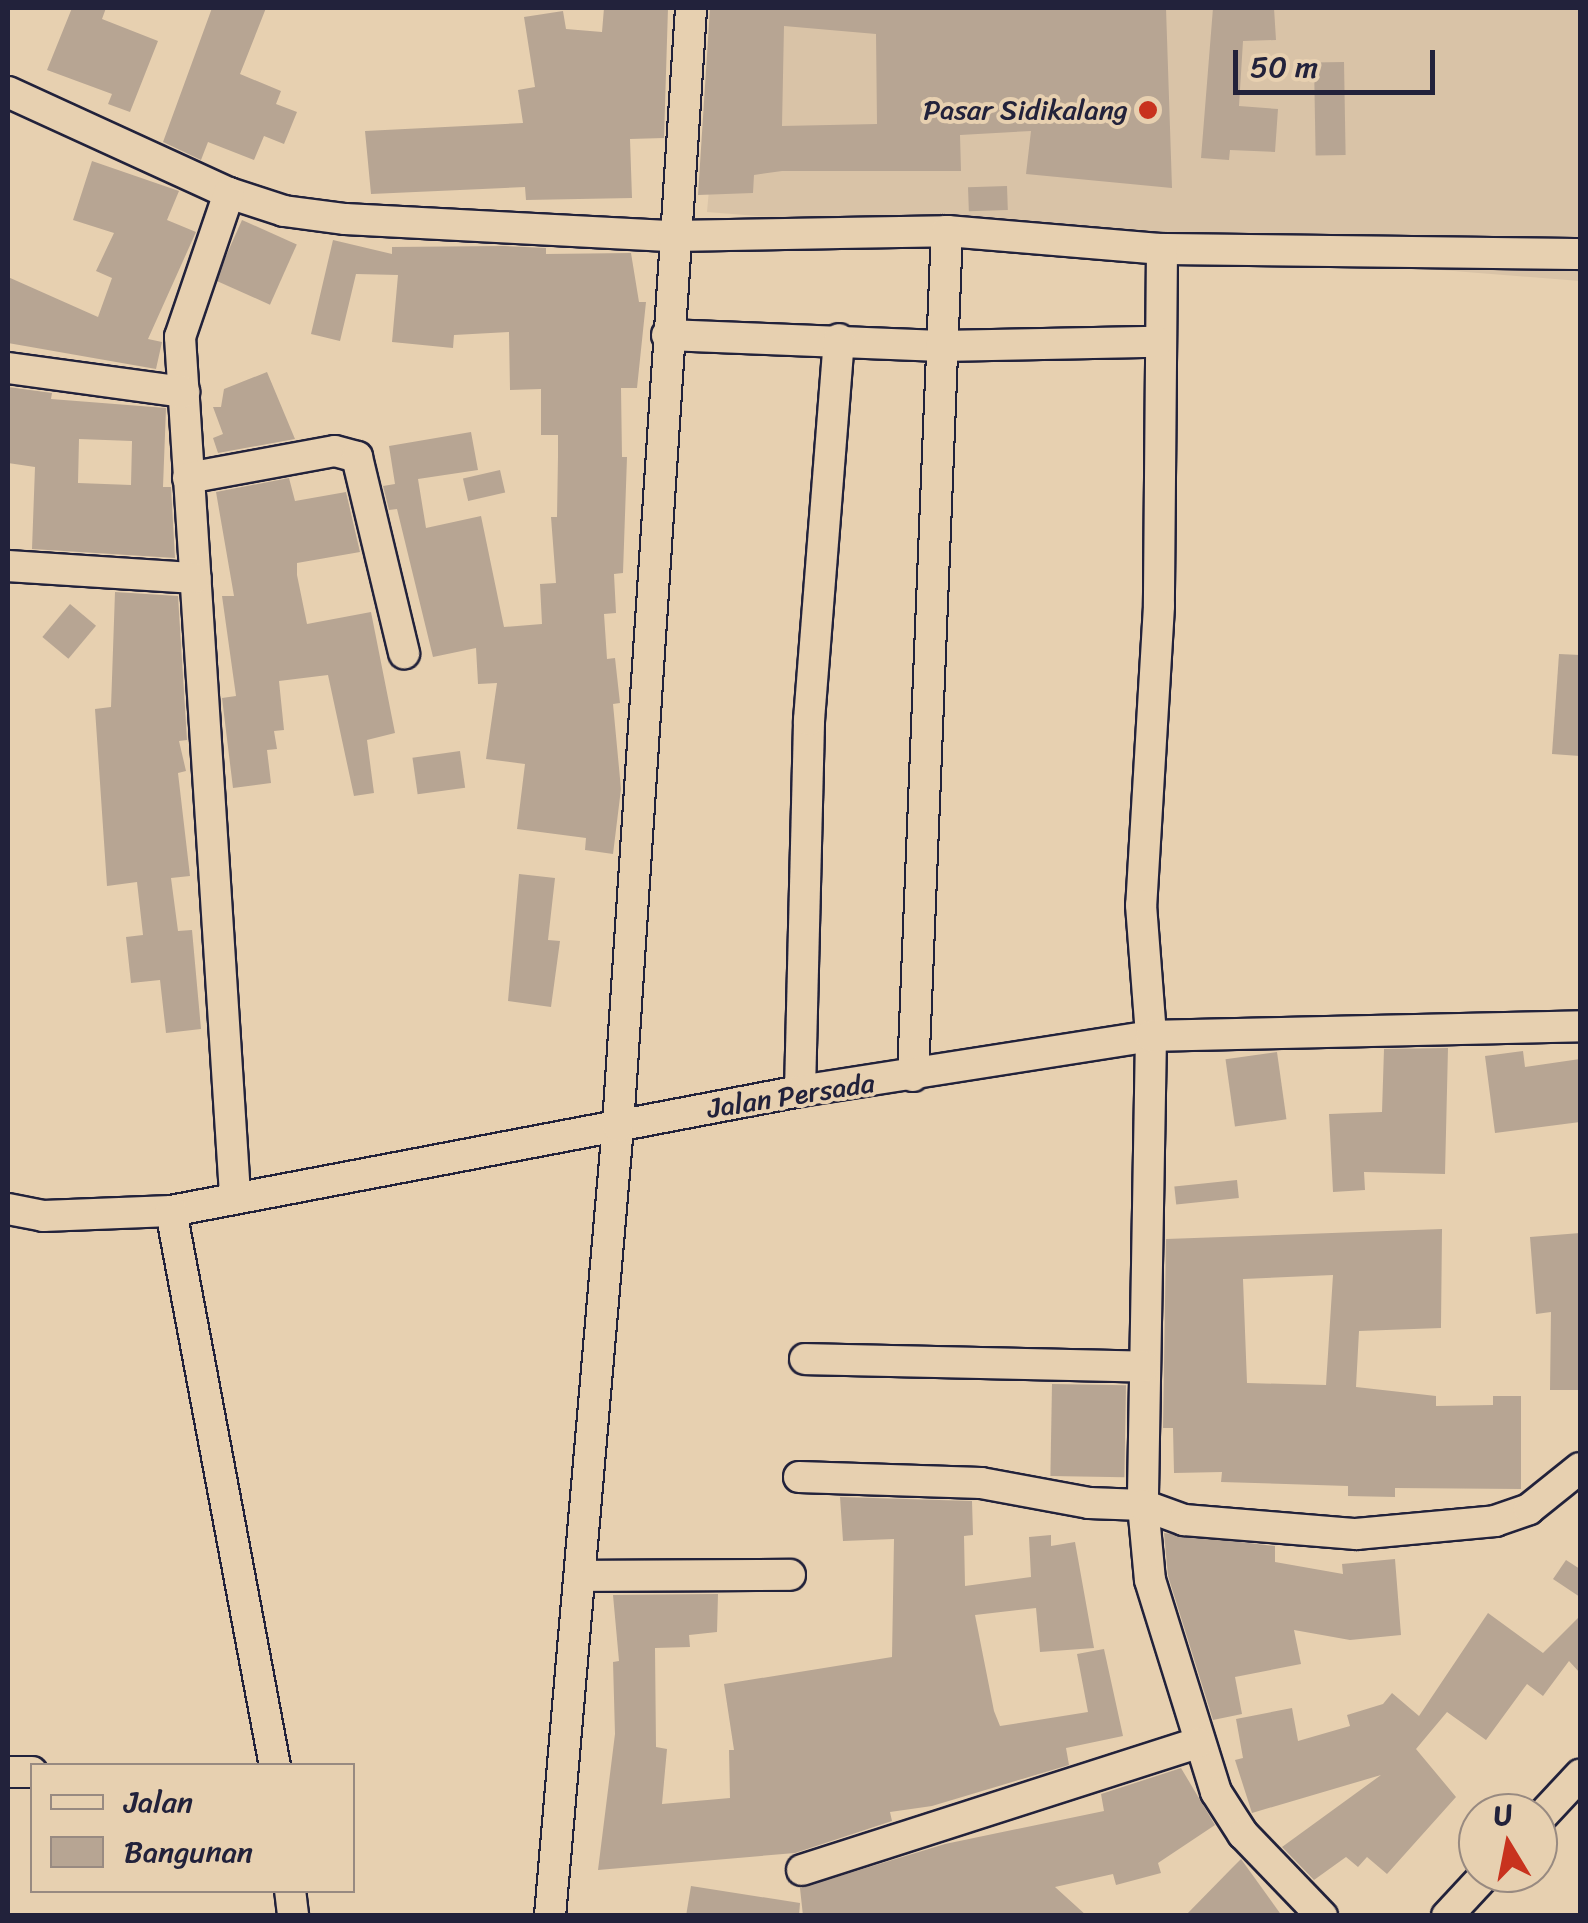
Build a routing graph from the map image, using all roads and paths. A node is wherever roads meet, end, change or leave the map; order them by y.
1 (691, 8) edge
2 (8, 92) edge
3 (229, 193) junction
4 (946, 231) junction
5 (673, 236) junction
6 (1162, 249) junction
7 (1580, 254) edge
8 (667, 335) junction
9 (838, 339) junction
10 (1157, 342) junction
11 (940, 346) junction
12 (8, 368) edge
13 (184, 392) junction
14 (188, 478) junction
15 (8, 566) edge
16 (196, 578) junction
17 (404, 653) dead end
18 (1580, 1026) edge
19 (1151, 1036) junction
20 (912, 1076) junction
21 (800, 1091) junction
22 (618, 1126) junction
23 (235, 1195) junction
24 (8, 1210) edge
25 (171, 1211) junction
26 (806, 1359) dead end
27 (1145, 1367) junction
28 (1580, 1468) edge
29 (799, 1477) dead end
30 (1143, 1505) junction
31 (790, 1574) dead end
32 (580, 1576) junction
33 (1197, 1743) junction
34 (274, 1763) edge
35 (1580, 1775) edge
36 (1558, 1799) edge
37 (802, 1870) dead end
38 (1468, 1893) edge
39 (550, 1916) edge
40 (1322, 1916) edge
41 (1447, 1916) edge

1 - 5 street
2 - 3 street
3 - 5 street
3 - 13 street
4 - 5 street
4 - 6 street
4 - 11 street
5 - 8 street
6 - 7 street
6 - 10 street
8 - 9 street
8 - 22 street
9 - 11 street
9 - 21 street
10 - 11 street
10 - 19 street
11 - 20 street
12 - 13 street
13 - 14 street
14 - 16 street
14 - 17 street
15 - 16 street
16 - 23 street
18 - 19 street, Jalan Persada
19 - 20 street, Jalan Persada
19 - 27 street
20 - 21 street, Jalan Persada
21 - 22 street, Jalan Persada
22 - 23 street, Jalan Persada
22 - 32 street
23 - 25 street, Jalan Persada
24 - 25 street, Jalan Persada
25 - 34 street
26 - 27 street
27 - 30 street
28 - 30 street
29 - 30 street
30 - 33 street
31 - 32 street
32 - 39 street
33 - 37 street
33 - 40 street
35 - 36 street
38 - 41 street

